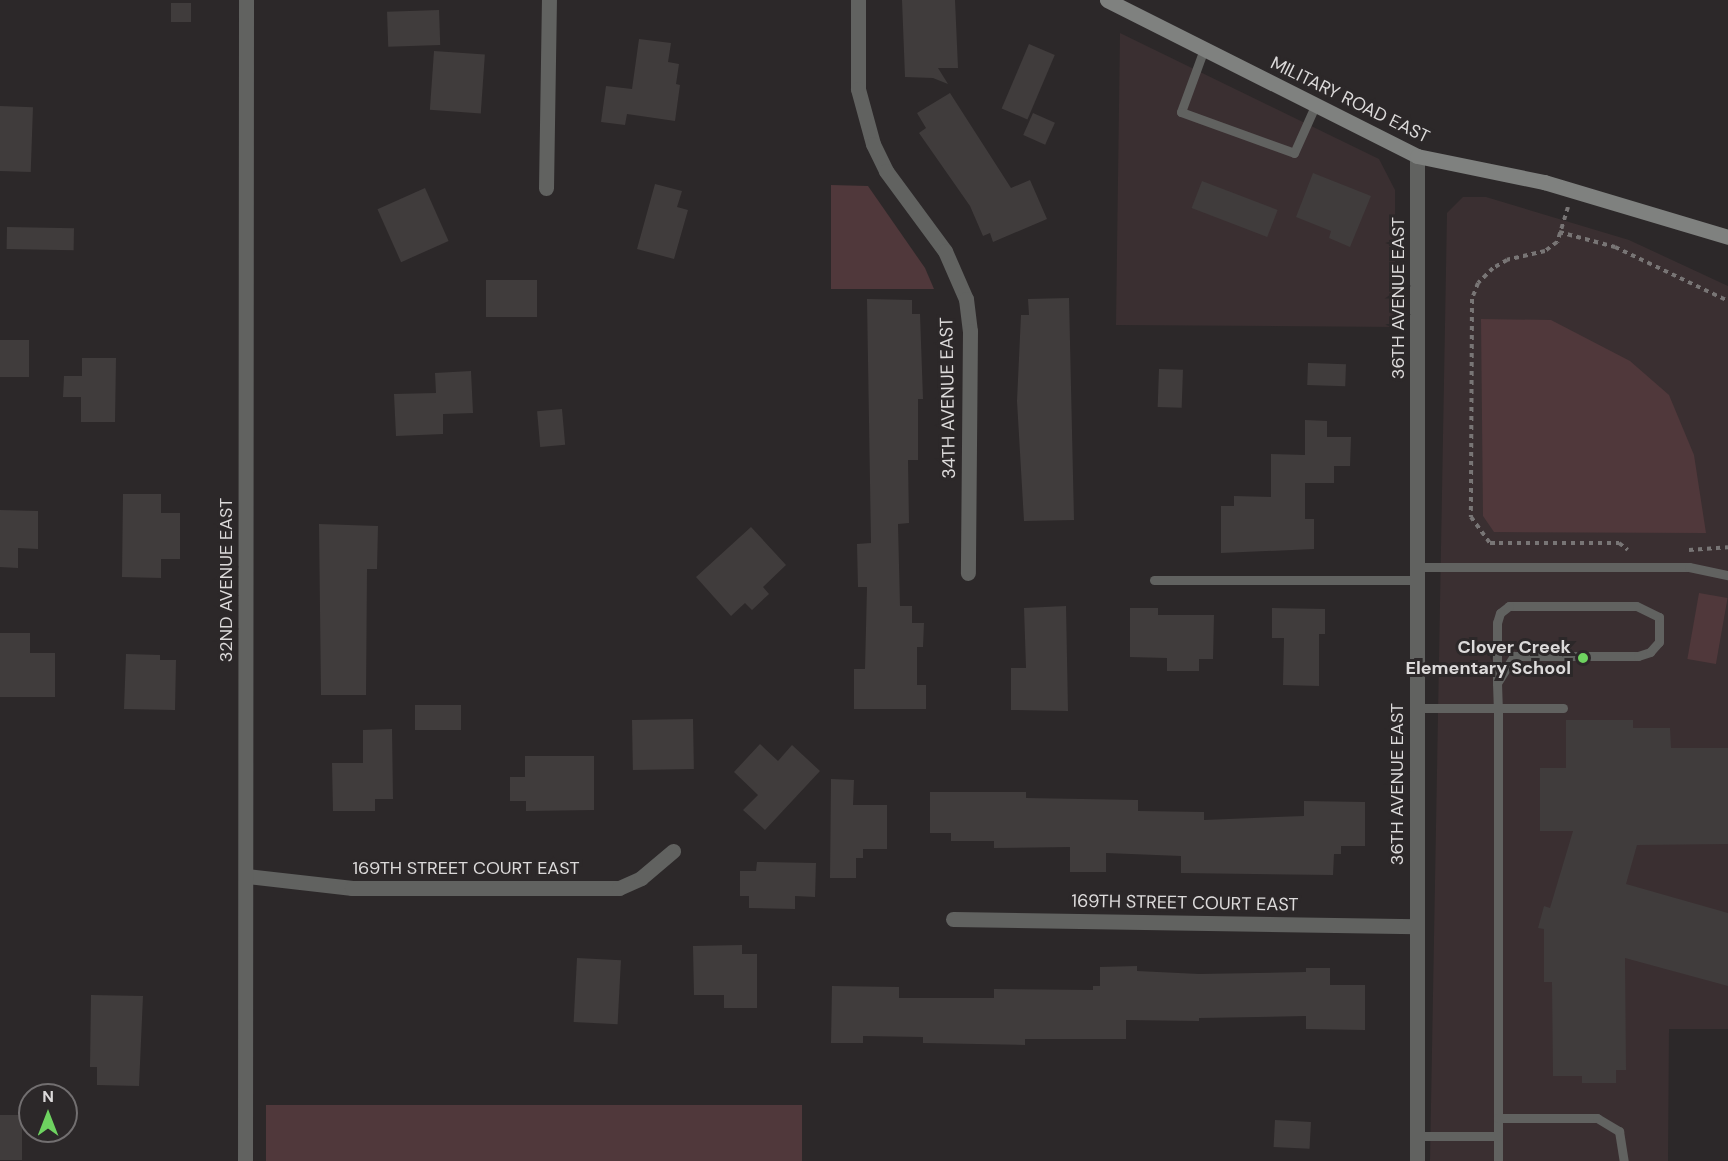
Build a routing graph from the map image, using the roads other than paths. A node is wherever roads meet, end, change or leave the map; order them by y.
1 (246, 0) edge
2 (549, 0) edge
3 (858, 0) edge
4 (1107, 0) edge
5 (1204, 49) junction
6 (1315, 106) junction
7 (1417, 156) junction
8 (546, 188) dead end
9 (1728, 237) edge
10 (968, 573) dead end
11 (1417, 574) junction
12 (1728, 576) edge
13 (1154, 580) dead end
14 (1497, 683) junction
15 (1417, 708) junction
16 (1498, 708) junction
17 (1563, 708) dead end
18 (673, 851) dead end
19 (247, 876) junction
20 (953, 919) dead end
21 (1417, 927) junction
22 (1498, 1118) junction
23 (1417, 1136) junction
24 (1498, 1136) junction
25 (245, 1161) edge
26 (1417, 1161) edge
27 (1498, 1161) edge
28 (1624, 1161) edge

1 - 19 street, 32ND AVENUE EAST
2 - 8 street
3 - 10 street, 34TH AVENUE EAST
4 - 5 street, MILITARY ROAD EAST
5 - 6 street, MILITARY ROAD EAST
5 - 6 lane
6 - 7 street, MILITARY ROAD EAST
7 - 9 street, MILITARY ROAD EAST
7 - 11 street, 36TH AVENUE EAST
11 - 12 lane
11 - 13 lane
11 - 15 street, 36TH AVENUE EAST
14 - 14 lane
14 - 16 lane
15 - 16 lane
15 - 21 street, 36TH AVENUE EAST
16 - 17 lane
16 - 22 lane
18 - 19 street, 169TH STREET COURT EAST
19 - 25 street, 32ND AVENUE EAST
20 - 21 street, 169TH STREET COURT EAST
21 - 23 street, 36TH AVENUE EAST
22 - 24 lane
22 - 28 lane
23 - 24 lane
23 - 26 street, 36TH AVENUE EAST
24 - 27 lane

